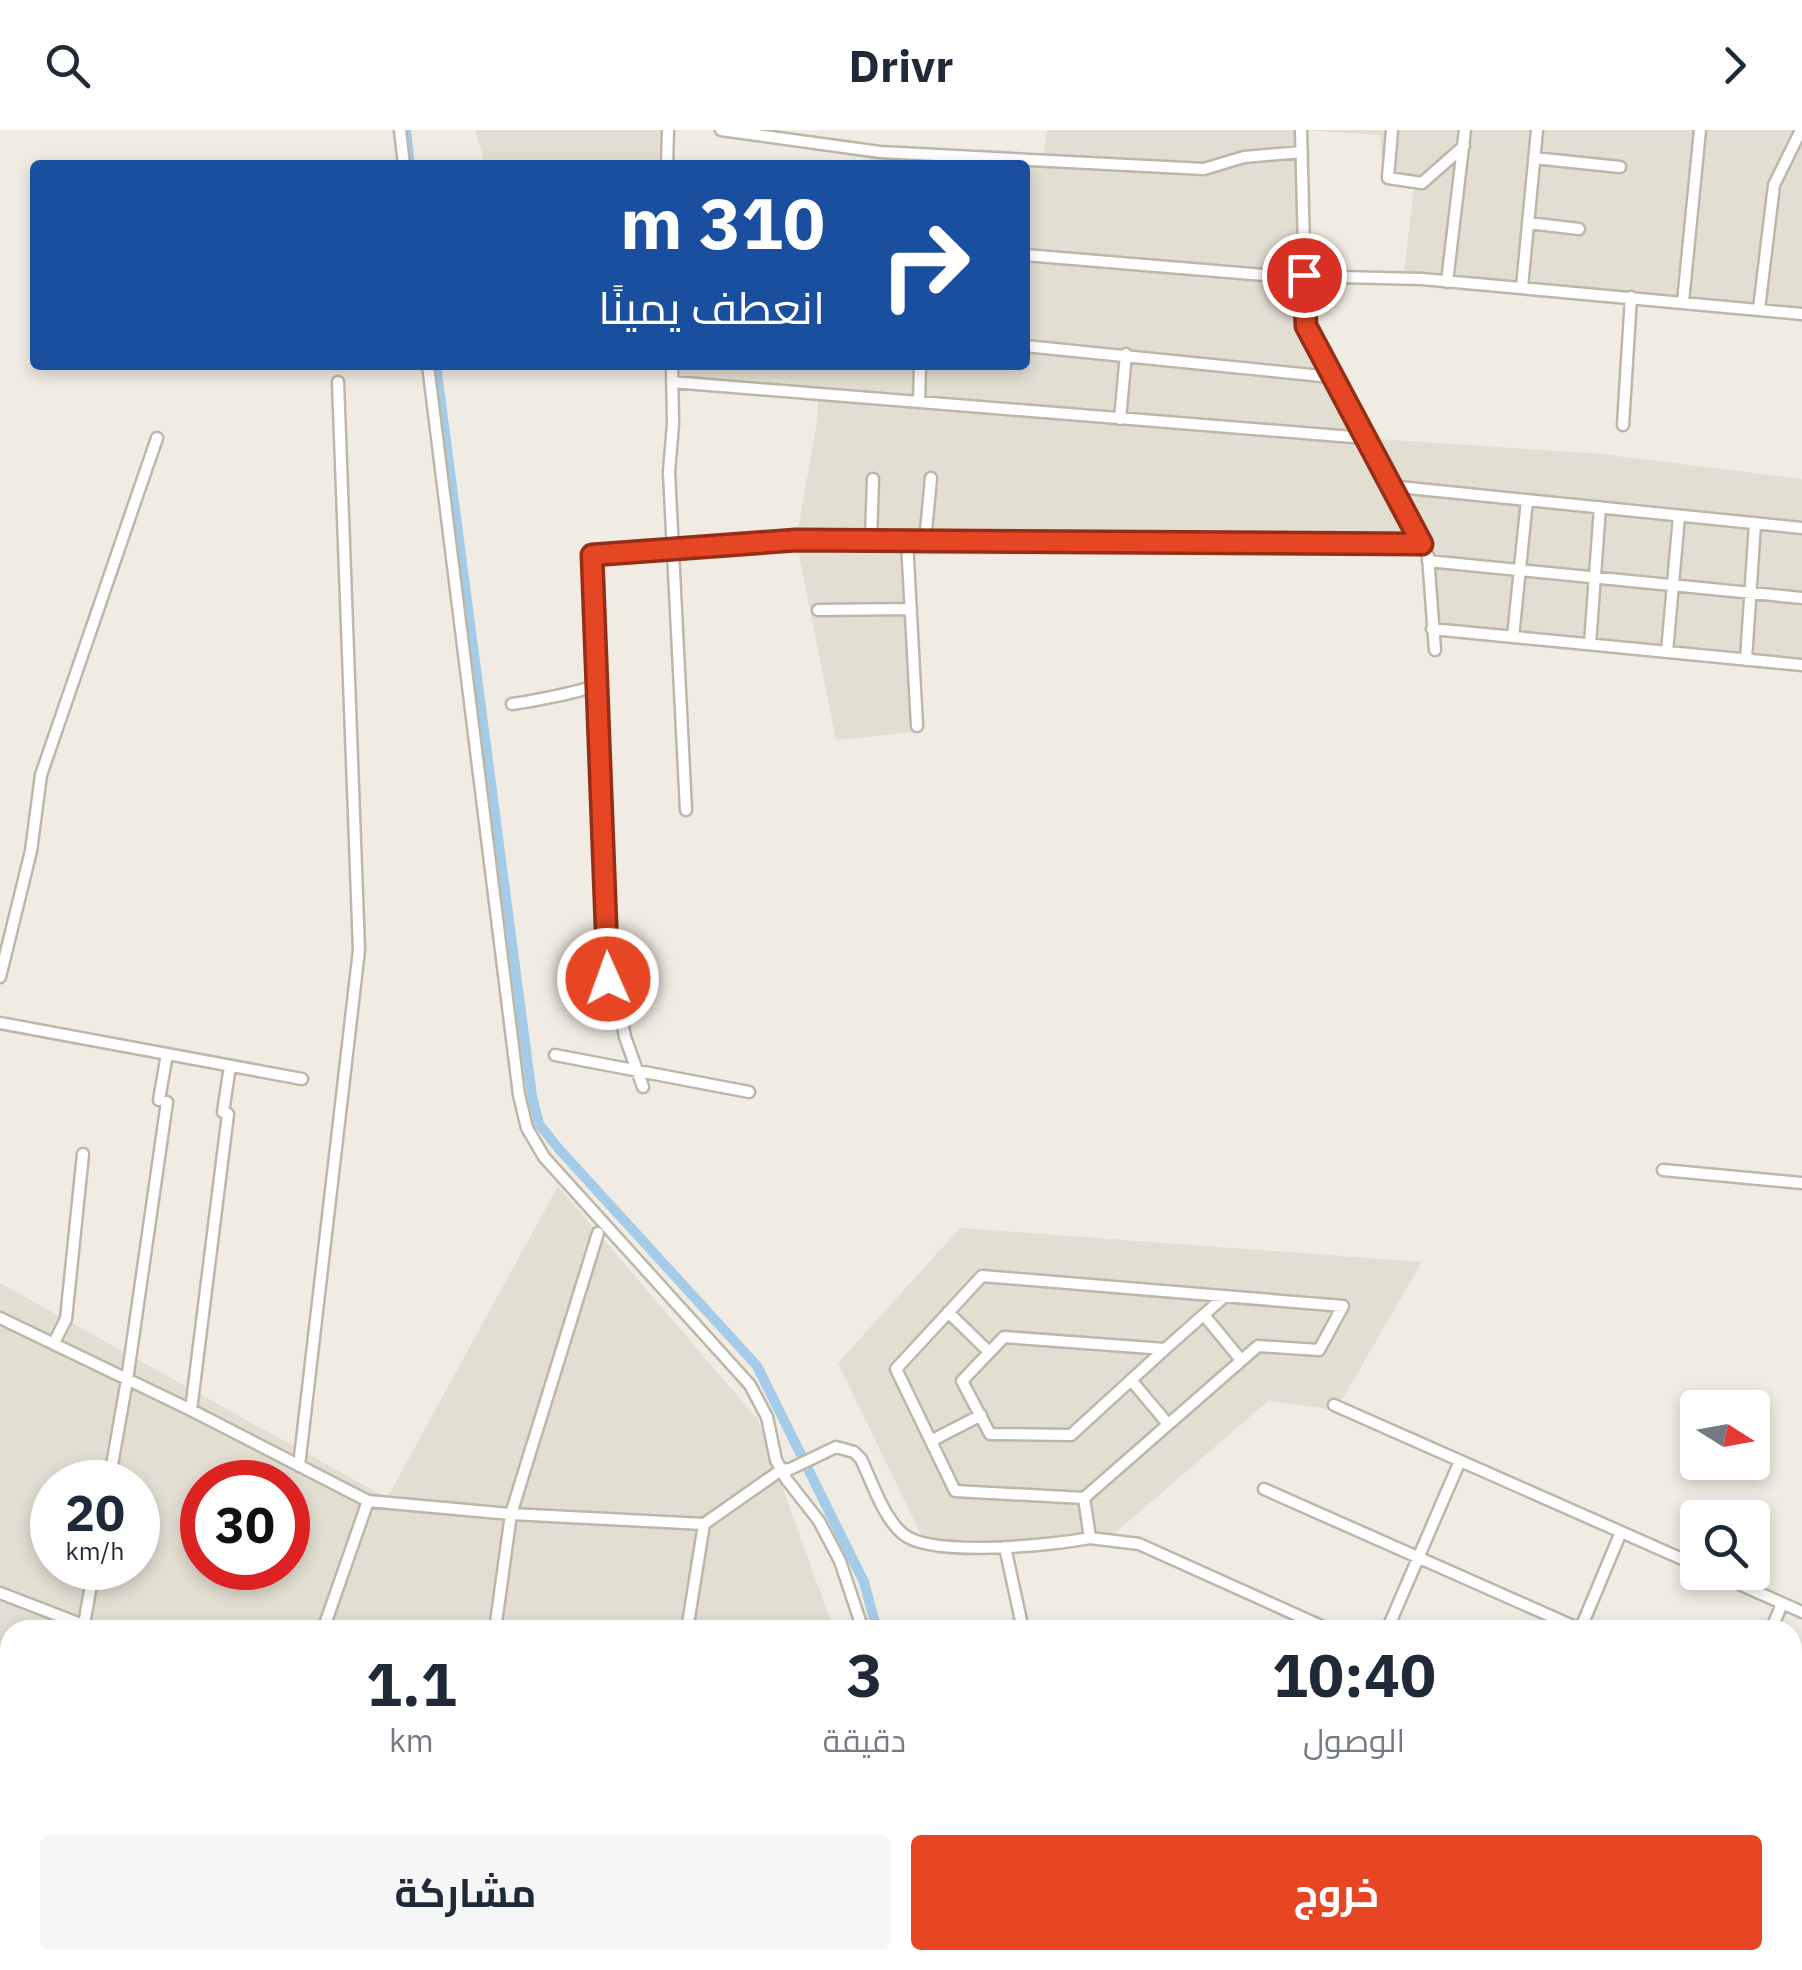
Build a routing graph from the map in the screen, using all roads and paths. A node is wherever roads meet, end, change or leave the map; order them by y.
1 (400, 130) edge
2 (668, 130) edge
3 (721, 130) edge
4 (1301, 130) edge
5 (1392, 130) edge
6 (1466, 130) edge
7 (1537, 130) edge
8 (1700, 130) edge
9 (1801, 130) edge
10 (1464, 146) junction
11 (1302, 152) junction
12 (1534, 158) junction
13 (403, 160) edge
14 (667, 160) edge
15 (1620, 168) dead end
16 (1528, 224) junction
17 (1579, 229) dead end
18 (1030, 255) edge
19 (1304, 275) junction
20 (1448, 282) junction
21 (1522, 288) junction
22 (1631, 297) junction
23 (1683, 302) junction
24 (1758, 309) junction
25 (1802, 314) edge
26 (1030, 346) edge
27 (1126, 354) junction
28 (429, 370) edge
29 (672, 370) edge
30 (920, 370) edge
31 (1331, 377) junction
32 (338, 382) dead end
33 (672, 382) junction
34 (918, 402) junction
35 (1120, 419) junction
36 (1623, 425) dead end
37 (157, 438) dead end
38 (1365, 438) junction
39 (931, 478) dead end
40 (873, 479) dead end
41 (1390, 486) junction
42 (1527, 500) junction
43 (1600, 508) junction
44 (1679, 516) junction
45 (1756, 523) junction
46 (1802, 528) edge
47 (871, 540) junction
48 (907, 540) junction
49 (925, 541) junction
50 (1422, 544) junction
51 (673, 550) junction
52 (1428, 561) junction
53 (1520, 569) junction
54 (1596, 577) junction
55 (1672, 586) junction
56 (1749, 593) junction
57 (1802, 598) edge
58 (911, 609) junction
59 (818, 610) dead end
60 (1432, 629) junction
61 (1513, 637) junction
62 (1590, 644) junction
63 (1435, 650) dead end
64 (1668, 652) junction
65 (1746, 660) junction
66 (1802, 665) edge
67 (597, 684) junction
68 (512, 704) dead end
69 (918, 726) dead end
70 (686, 810) dead end
71 (0, 976) edge
72 (0, 1023) edge
73 (167, 1054) junction
74 (556, 1055) dead end
75 (230, 1066) junction
76 (637, 1070) junction
77 (302, 1079) dead end
78 (643, 1087) dead end
79 (749, 1092) dead end
80 (83, 1154) dead end
81 (1663, 1170) dead end
82 (1802, 1183) edge
83 (598, 1233) dead end
84 (1226, 1296) junction
85 (948, 1312) junction
86 (1204, 1315) junction
87 (0, 1318) edge
88 (54, 1343) junction
89 (1166, 1350) junction
90 (989, 1352) junction
91 (1241, 1360) junction
92 (128, 1380) junction
93 (1131, 1380) junction
94 (1334, 1404) dead end
95 (191, 1410) junction
96 (980, 1416) junction
97 (1168, 1424) junction
98 (931, 1441) junction
99 (113, 1460) edge
100 (287, 1460) edge
101 (300, 1460) edge
102 (1460, 1460) junction
103 (786, 1469) junction
104 (310, 1472) edge
105 (1264, 1489) dead end
106 (1084, 1498) junction
107 (368, 1501) junction
108 (512, 1514) junction
109 (704, 1524) junction
110 (1622, 1532) junction
111 (1090, 1538) junction
112 (1004, 1547) junction
113 (1418, 1558) junction
114 (1680, 1558) edge
115 (90, 1590) edge
116 (1751, 1590) edge
117 (0, 1594) edge
118 (1782, 1604) junction
119 (1802, 1612) edge
120 (65, 1620) edge
121 (84, 1620) edge
122 (326, 1620) edge
123 (496, 1620) edge
124 (690, 1620) edge
125 (860, 1620) edge
126 (1022, 1620) edge
127 (1308, 1620) edge
128 (1391, 1620) edge
129 (1558, 1620) edge
130 (1585, 1620) edge
131 (1775, 1620) edge

1 - 13 street
2 - 14 street
3 - 11 street
4 - 11 street
5 - 10 street
6 - 10 street
7 - 12 street
8 - 23 street
9 - 24 street
10 - 20 street
11 - 19 street
12 - 15 street
12 - 16 street
16 - 17 street
16 - 21 street
18 - 19 street
19 - 20 street
19 - 31 street
20 - 21 street
21 - 22 street
22 - 23 street
22 - 36 street
23 - 24 street
24 - 25 street
26 - 27 street
27 - 31 street
27 - 35 street
28 - 103 street
29 - 33 street
30 - 34 street
31 - 38 street
32 - 101 street
33 - 34 street
33 - 51 street
34 - 35 street
35 - 38 street
37 - 71 street
38 - 41 street
39 - 49 street
40 - 47 street
41 - 42 street
41 - 50 street
42 - 43 street
42 - 53 street
43 - 44 street
43 - 54 street
44 - 45 street
44 - 55 street
45 - 46 street
45 - 56 street
47 - 48 street
47 - 51 street
48 - 49 street
48 - 58 street
49 - 50 street
50 - 52 street
51 - 67 street
51 - 70 street
52 - 53 street
52 - 60 street
53 - 54 street
53 - 61 street
54 - 55 street
54 - 62 street
55 - 56 street
55 - 64 street
56 - 57 street
56 - 65 street
58 - 59 street
58 - 69 street
60 - 61 street
60 - 63 street
61 - 62 street
62 - 64 street
64 - 65 street
65 - 66 street
67 - 68 street
67 - 76 street
72 - 73 street
73 - 75 street
73 - 92 street
74 - 76 street
75 - 77 street
75 - 95 street
76 - 78 street
76 - 79 street
80 - 88 street
81 - 82 street
83 - 108 street
84 - 85 street
84 - 86 street
84 - 91 street
85 - 90 street
85 - 98 street
86 - 89 street
86 - 91 street
87 - 88 street
88 - 92 street
89 - 90 street
89 - 93 street
90 - 96 street
91 - 97 street
92 - 95 street
92 - 99 street
93 - 96 street
93 - 97 street
94 - 102 street
95 - 100 street
96 - 98 street
97 - 106 street
98 - 106 street
102 - 110 street
102 - 113 street
103 - 109 street
103 - 112 street
103 - 125 street
104 - 107 street
105 - 113 street
106 - 111 street
107 - 108 street
107 - 122 street
108 - 109 street
108 - 123 street
109 - 124 street
110 - 114 street
110 - 130 street
111 - 112 street
111 - 127 street
112 - 126 street
113 - 128 street
113 - 129 street
115 - 121 street
116 - 118 street
117 - 120 street
118 - 119 street
118 - 131 street

